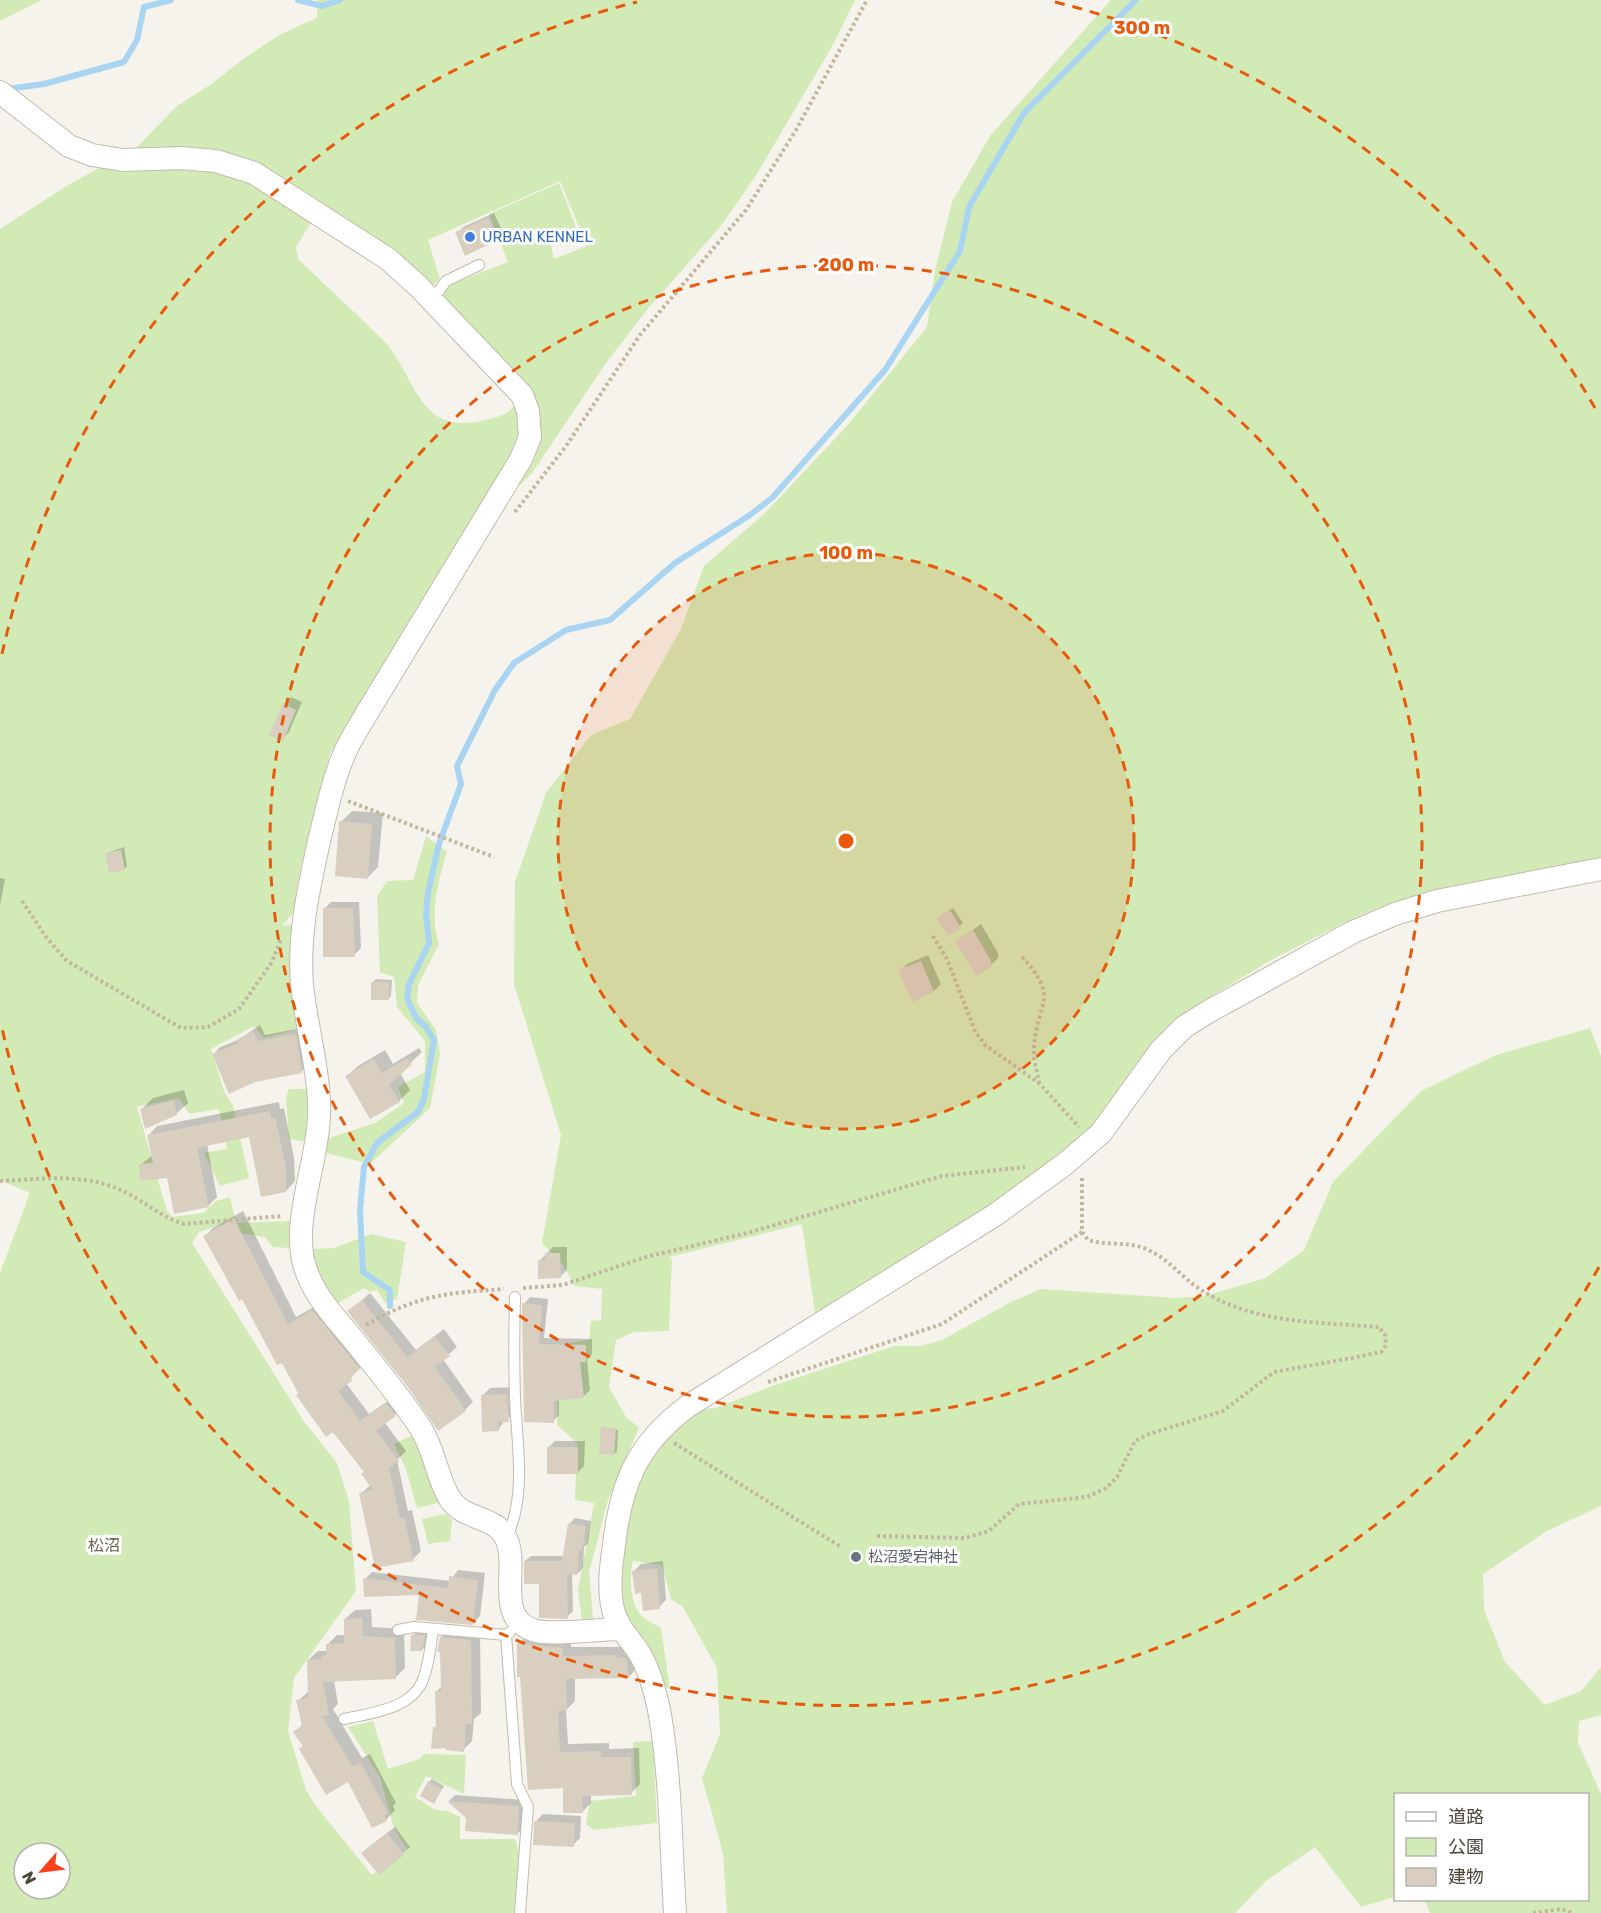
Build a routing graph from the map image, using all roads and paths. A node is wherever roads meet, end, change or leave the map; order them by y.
1 (867, 0) edge
2 (0, 92) edge
3 (479, 265) dead end
4 (432, 301) junction
5 (509, 519) dead end
6 (330, 796) junction
7 (494, 857) dead end
8 (1601, 869) edge
9 (22, 901) dead end
10 (303, 913) junction
11 (933, 936) dead end
12 (1022, 957) dead end
13 (1039, 1083) junction
14 (1087, 1145) junction
15 (1032, 1167) dead end
16 (0, 1181) edge
17 (304, 1215) junction
18 (1083, 1232) junction
19 (505, 1289) dead end
20 (516, 1293) joint
21 (350, 1335) junction
22 (762, 1385) dead end
23 (656, 1432) junction
24 (877, 1536) dead end
25 (506, 1539) junction
26 (842, 1547) dead end
27 (398, 1629) dead end
28 (621, 1629) junction
29 (513, 1630) junction
30 (433, 1631) junction
31 (344, 1719) dead end
32 (520, 1913) edge
33 (675, 1913) edge
34 (1533, 1913) edge
35 (1572, 1913) edge

1 - 5 path
2 - 4 street
3 - 4 lane
4 - 6 street
6 - 7 path
6 - 10 street
8 - 14 street
9 - 10 path
10 - 17 street
11 - 13 path
12 - 13 path
13 - 14 path
14 - 18 path
14 - 23 street
15 - 20 path
16 - 17 path
17 - 21 street
18 - 22 path
18 - 24 path
19 - 21 path
20 - 25 lane
21 - 25 street
23 - 26 path
23 - 28 street
25 - 29 street
27 - 30 lane
28 - 29 street
28 - 33 street
29 - 30 lane
29 - 32 lane
30 - 31 lane
34 - 35 path

